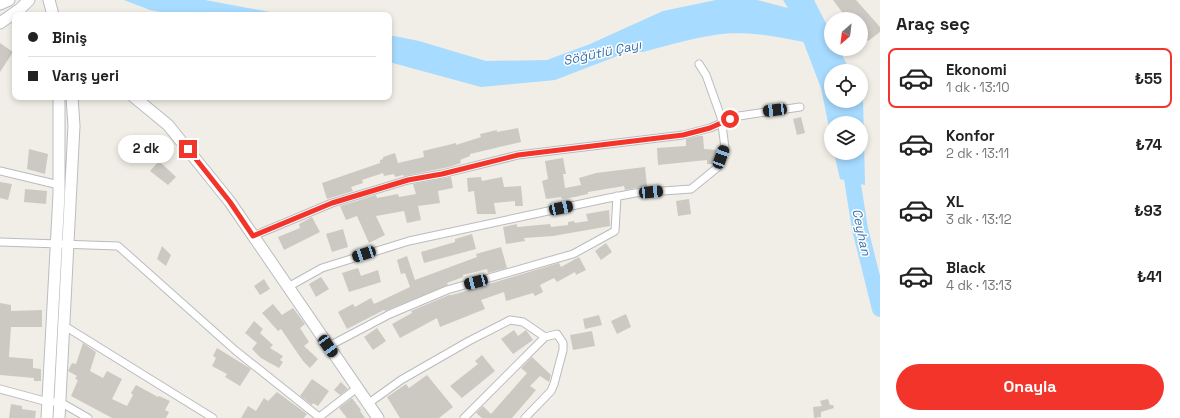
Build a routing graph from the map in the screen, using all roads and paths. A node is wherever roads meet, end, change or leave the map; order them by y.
1 (9, 0) edge
2 (29, 0) edge
3 (49, 0) edge
4 (0, 4) edge
5 (20, 8) edge
6 (52, 12) edge
7 (12, 14) edge
8 (0, 23) edge
9 (699, 64) dead end
10 (59, 100) edge
11 (72, 100) edge
12 (138, 100) edge
13 (800, 107) dead end
14 (722, 123) junction
15 (0, 171) edge
16 (59, 185) junction
17 (617, 196) junction
18 (253, 236) junction
19 (0, 242) edge
20 (62, 244) junction
21 (288, 287) junction
22 (63, 325) junction
23 (545, 337) junction
24 (328, 346) junction
25 (357, 388) junction
26 (0, 389) edge
27 (48, 402) junction
28 (60, 402) junction
29 (369, 403) junction
30 (47, 418) edge
31 (59, 418) edge
32 (88, 418) edge
33 (213, 418) edge
34 (318, 418) edge
35 (378, 418) edge
36 (464, 418) edge
37 (525, 418) edge

1 - 4 street
2 - 5 street
3 - 6 street
7 - 8 street
9 - 14 street
10 - 16 street
11 - 20 street
12 - 18 street
13 - 14 street
14 - 17 street
14 - 18 street
15 - 16 street
16 - 20 street
17 - 21 street
17 - 24 street
18 - 21 street
19 - 20 street
20 - 22 street
20 - 27 street
20 - 34 street
21 - 24 street
22 - 28 street
22 - 33 street
23 - 29 street
23 - 36 street
23 - 37 street
24 - 25 street
25 - 29 street
25 - 34 street
26 - 27 street
27 - 28 street
27 - 30 street
28 - 31 street
28 - 32 street
29 - 35 street

